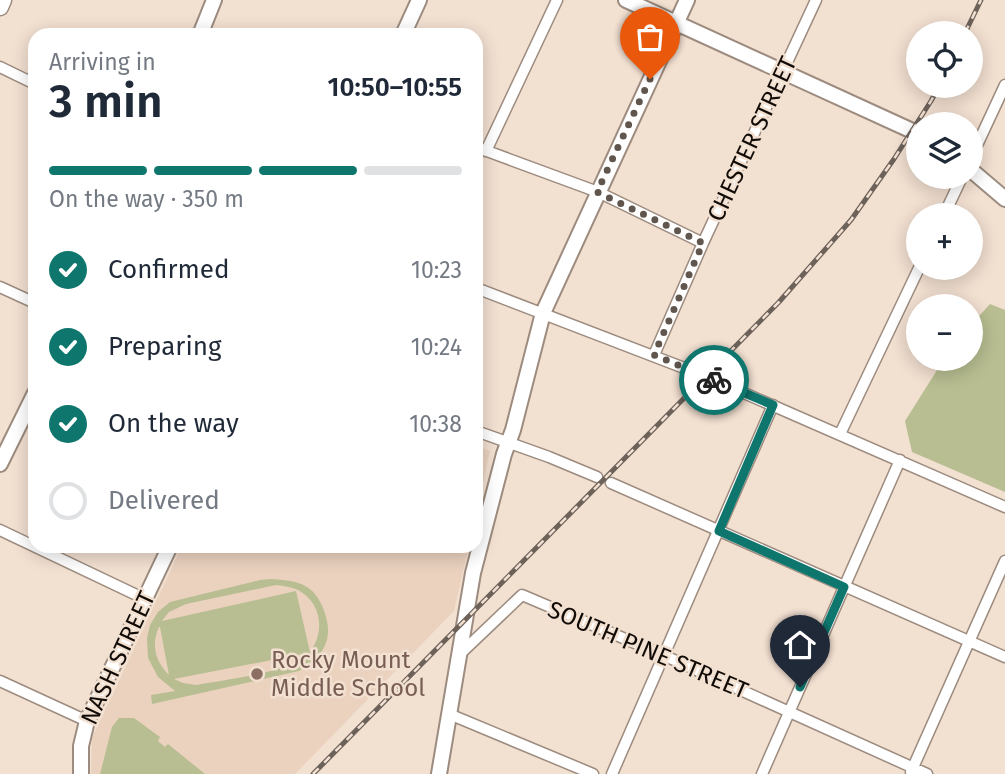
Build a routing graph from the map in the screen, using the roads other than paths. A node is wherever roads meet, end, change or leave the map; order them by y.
1 (3, 0) edge
2 (214, 0) edge
3 (419, 0) edge
4 (557, 0) edge
5 (626, 0) edge
6 (687, 0) edge
7 (816, 0) edge
8 (0, 7) edge
9 (676, 23) junction
10 (203, 28) edge
11 (406, 28) edge
12 (0, 68) edge
13 (783, 72) junction
14 (28, 81) edge
15 (1005, 85) edge
16 (906, 128) edge
17 (983, 132) edge
18 (483, 145) edge
19 (483, 150) edge
20 (983, 180) edge
21 (597, 192) junction
22 (1005, 199) edge
23 (703, 243) junction
24 (913, 280) edge
25 (0, 287) edge
26 (483, 291) edge
27 (28, 300) edge
28 (542, 313) junction
29 (654, 355) junction
30 (773, 405) junction
31 (28, 407) edge
32 (483, 433) edge
33 (841, 434) junction
34 (508, 442) junction
35 (900, 460) junction
36 (0, 464) edge
37 (597, 477) dead end
38 (611, 483) dead end
39 (1005, 507) edge
40 (0, 530) edge
41 (719, 531) junction
42 (483, 533) edge
43 (28, 543) edge
44 (48, 553) edge
45 (167, 553) edge
46 (478, 553) edge
47 (1005, 561) edge
48 (844, 587) junction
49 (145, 599) junction
50 (970, 642) junction
51 (459, 655) junction
52 (663, 656) junction
53 (1005, 657) edge
54 (0, 681) edge
55 (789, 712) junction
56 (449, 714) junction
57 (87, 721) junction
58 (911, 771) edge
59 (81, 774) edge
60 (439, 774) edge
61 (593, 774) edge
62 (612, 774) edge
63 (762, 774) edge
64 (927, 774) edge

1 - 8 main road
2 - 10 street
3 - 11 street
4 - 18 street
5 - 9 street
6 - 9 street
7 - 13 street, CHESTER STREET
9 - 13 street
9 - 21 street
12 - 14 street
13 - 16 street
13 - 23 street, CHESTER STREET
15 - 17 street
19 - 21 street
20 - 22 street
21 - 23 street
21 - 28 street
23 - 29 street, CHESTER STREET
24 - 33 street
25 - 27 street
26 - 28 street
28 - 29 street
28 - 34 street
29 - 30 street
30 - 33 street
30 - 41 street
31 - 36 street
32 - 34 street
33 - 35 street
34 - 37 street
34 - 42 street
35 - 39 street
35 - 48 street
38 - 41 street
40 - 43 street
41 - 48 street
41 - 52 street
44 - 49 street
45 - 49 street, NASH STREET
46 - 51 street
47 - 50 street
48 - 50 street
48 - 55 street
49 - 57 street, NASH STREET
50 - 53 street
50 - 58 street
51 - 52 street, SOUTH PINE STREET
51 - 56 street
52 - 55 street, SOUTH PINE STREET
52 - 62 street
54 - 57 street
55 - 58 street, SOUTH PINE STREET
55 - 63 street
56 - 60 street
56 - 61 street
57 - 59 street, NASH STREET
58 - 64 street, SOUTH PINE STREET

